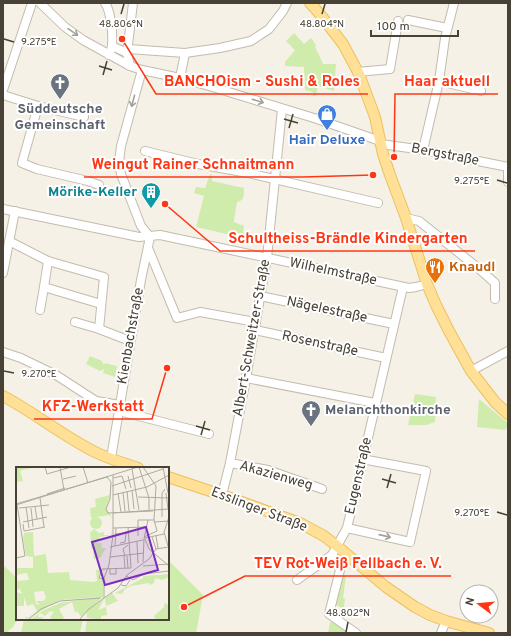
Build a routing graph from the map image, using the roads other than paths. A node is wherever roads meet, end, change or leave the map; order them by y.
1 (32, 3) edge
2 (105, 3) edge
3 (133, 3) edge
4 (287, 3) edge
5 (310, 3) edge
6 (454, 3) edge
7 (44, 4) edge
8 (408, 20) dead end
9 (398, 21) dead end
10 (447, 28) junction
11 (112, 46) junction
12 (128, 51) junction
13 (185, 53) junction
14 (109, 55) junction
15 (130, 66) junction
16 (142, 70) junction
17 (358, 72) junction
18 (180, 78) junction
19 (439, 80) junction
20 (3, 90) edge
21 (481, 91) dead end
22 (3, 95) edge
23 (38, 106) junction
24 (282, 109) junction
25 (84, 117) dead end
26 (380, 142) junction
27 (423, 150) junction
28 (144, 151) dead end
29 (508, 168) edge
30 (274, 180) junction
31 (508, 182) edge
32 (99, 185) dead end
33 (378, 203) dead end
34 (3, 209) edge
35 (15, 211) junction
36 (406, 218) junction
37 (150, 237) junction
38 (7, 245) edge
39 (148, 247) junction
40 (267, 258) junction
41 (48, 261) junction
42 (3, 273) edge
43 (427, 284) junction
44 (44, 287) junction
45 (403, 287) junction
46 (260, 296) junction
47 (496, 299) dead end
48 (101, 304) junction
49 (40, 310) dead end
50 (75, 322) dead end
51 (394, 324) junction
52 (256, 326) junction
53 (99, 329) junction
54 (130, 341) junction
55 (508, 351) edge
56 (3, 352) edge
57 (386, 358) junction
58 (471, 371) junction
59 (246, 378) junction
60 (3, 396) edge
61 (375, 403) junction
62 (119, 408) junction
63 (508, 414) edge
64 (209, 434) dead end
65 (110, 458) junction
66 (362, 459) junction
67 (230, 463) junction
68 (135, 467) edge
69 (169, 477) edge
70 (322, 489) dead end
71 (222, 495) junction
72 (347, 528) junction
73 (335, 550) junction
74 (297, 580) dead end
75 (446, 621) junction
76 (356, 633) edge
77 (440, 633) edge
78 (489, 633) edge

1 - 20 street
2 - 11 street
3 - 12 street
4 - 13 street
5 - 17 main road
6 - 10 street
7 -> 14 street, Bergstraße
8 - 10 street
9 - 17 street
10 - 19 street
11 - 12 street
11 - 14 street
12 - 13 street
12 - 15 street
13 - 18 street
14 - 15 street, Bergstraße
15 - 16 street, Bergstraße
16 - 18 street, Bergstraße
16 -> 37 street
17 - 26 main road
18 -> 24 street, Bergstraße
19 - 21 street
19 - 27 street
22 - 23 street
23 - 25 street
23 - 32 street
24 - 26 street, Bergstraße
24 - 30 street, Albert-Schweitzer-Straße
26 - 27 street, Bergstraße
26 - 36 main road
27 - 29 street, Bergstraße
28 - 30 street
29 - 31 street
30 - 33 street
30 - 40 street, Albert-Schweitzer-Straße
34 - 35 street, Wilhelmstraße
35 - 37 street, Wilhelmstraße
35 - 38 street
36 - 43 main road
36 - 47 street
37 - 39 street, Kienbachstraße
37 - 40 street, Wilhelmstraße
38 - 41 street
38 - 42 street
39 - 52 street, Rosenstraße
39 - 54 street, Kienbachstraße
40 - 45 street, Wilhelmstraße
40 - 46 street, Albert-Schweitzer-Straße
41 - 44 street
41 - 48 street
43 - 45 street, Wilhelmstraße
43 - 58 main road
44 - 48 street
44 - 49 street
45 - 51 street, Eugenstraße
46 - 51 street, Nägelestraße
46 - 52 street, Albert-Schweitzer-Straße
48 - 53 street
50 - 53 street
51 - 57 street, Eugenstraße
52 - 57 street, Rosenstraße
52 - 59 street, Albert-Schweitzer-Straße
53 - 54 street
54 - 62 street, Kienbachstraße
55 - 58 street
56 - 62 street
57 - 61 street, Eugenstraße
58 - 63 main road
59 - 61 street
59 - 67 street, Albert-Schweitzer-Straße
60 - 65 main road
61 - 66 street, Eugenstraße
62 - 64 street
62 - 65 street, Kienbachstraße
65 - 68 main road
66 - 72 street, Eugenstraße
72 -> 66 street
67 - 70 street, Akazienweg
67 - 71 street, Albert-Schweitzer-Straße
69 - 71 main road, Esslinger Straße
71 - 73 main road, Esslinger Straße
72 - 73 street, Eugenstraße
73 - 74 street, Eugenstraße
73 - 75 main road, Esslinger Straße
73 - 76 street
75 - 77 street
75 - 78 main road, Esslinger Straße

